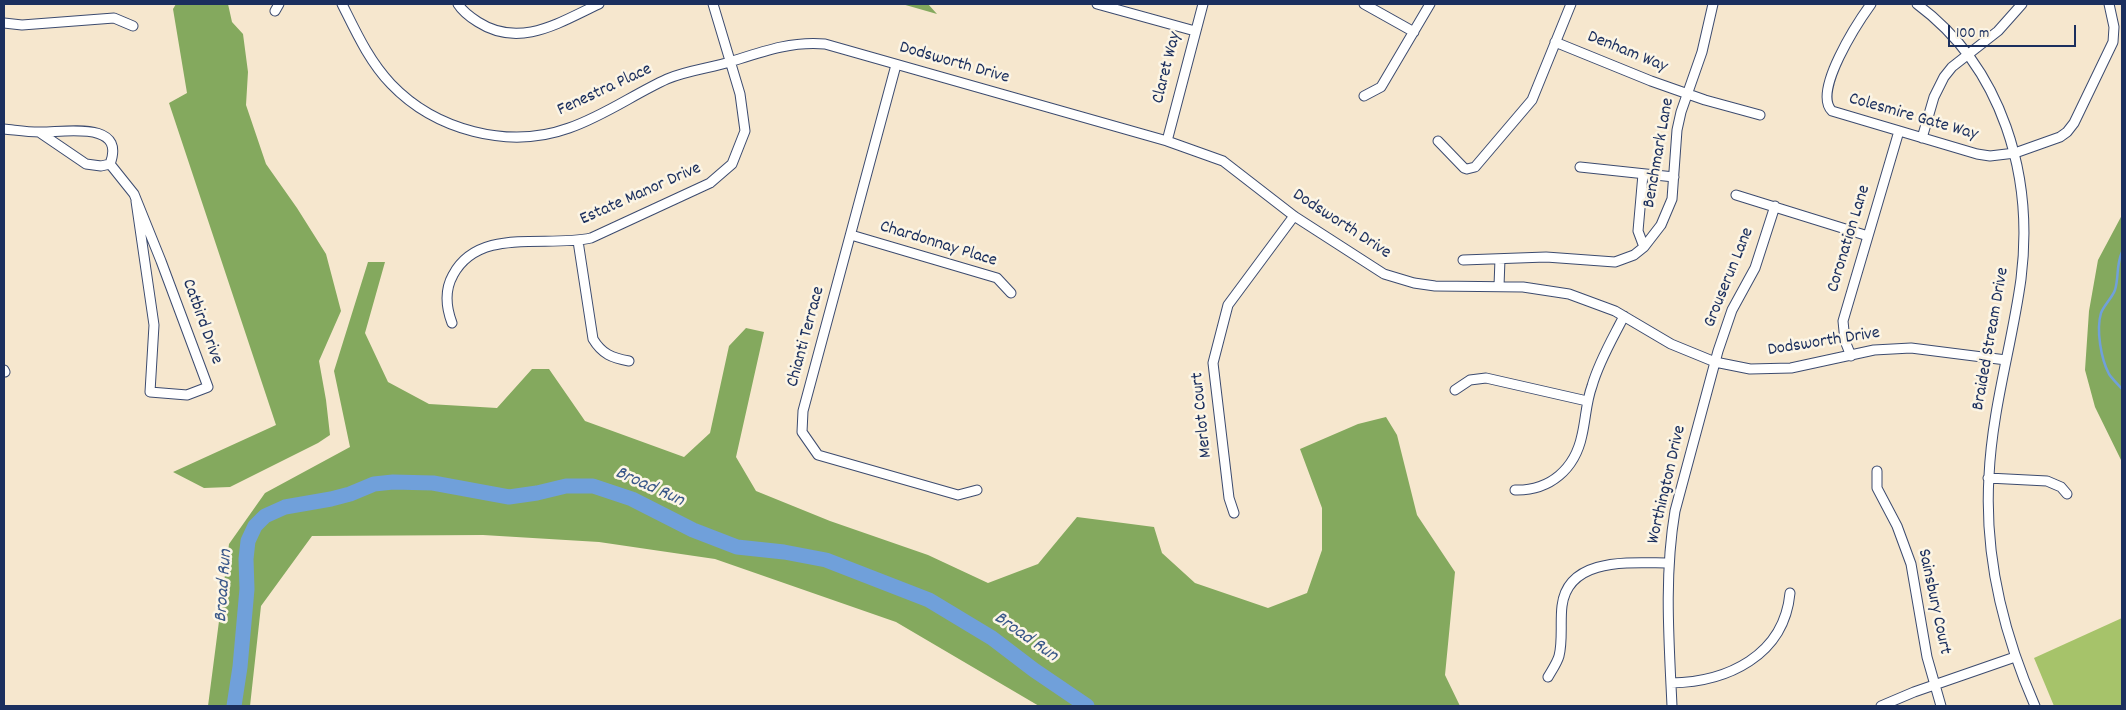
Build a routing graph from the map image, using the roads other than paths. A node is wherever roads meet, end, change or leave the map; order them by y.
1 (342, 4) edge
2 (458, 4) edge
3 (599, 4) edge
4 (713, 4) edge
5 (1097, 4) edge
6 (1203, 4) edge
7 (1364, 4) edge
8 (1430, 4) edge
9 (1571, 4) edge
10 (1713, 4) edge
11 (1871, 4) edge
12 (1917, 4) edge
13 (2022, 4) edge
14 (2109, 4) edge
15 (4, 23) edge
16 (133, 26) dead end
17 (1195, 31) junction
18 (1414, 32) junction
19 (1555, 42) junction
20 (1968, 56) junction
21 (731, 62) junction
22 (896, 65) junction
23 (1687, 93) junction
24 (1364, 96) dead end
25 (1760, 115) dead end
26 (4, 129) edge
27 (1899, 131) junction
28 (39, 132) junction
29 (1922, 138) junction
30 (1167, 141) junction
31 (1438, 141) dead end
32 (2015, 153) junction
33 (110, 164) junction
34 (1580, 167) dead end
35 (1643, 174) junction
36 (1674, 177) junction
37 (1736, 195) dead end
38 (136, 202) junction
39 (1775, 206) junction
40 (1294, 216) junction
41 (851, 235) junction
42 (1868, 236) junction
43 (578, 241) junction
44 (1644, 247) junction
45 (1500, 259) junction
46 (1463, 260) dead end
47 (1499, 286) junction
48 (1011, 293) dead end
49 (1624, 316) junction
50 (452, 323) dead end
51 (1850, 356) junction
52 (2006, 360) junction
53 (629, 361) dead end
54 (1715, 362) junction
55 (1456, 390) dead end
56 (1588, 401) junction
57 (1877, 471) dead end
58 (1988, 478) junction
59 (977, 490) dead end
60 (1515, 490) dead end
61 (2067, 494) dead end
62 (1234, 513) dead end
63 (1668, 563) junction
64 (1790, 593) dead end
65 (2015, 657) junction
66 (1548, 677) dead end
67 (1671, 683) junction
68 (1934, 686) junction
69 (1672, 706) edge
70 (1881, 706) edge
71 (1941, 706) edge
72 (2035, 706) edge

1 - 21 street, Fenestra Place
2 - 3 street
4 - 21 street, Estate Manor Drive
5 - 17 street
6 - 17 street, Claret Way
7 - 18 street
8 - 18 street
9 - 19 street
10 - 23 street, Benchmark Lane
11 - 27 street, Colesmire Gate Way
12 - 20 street, Braided Stream Drive
13 - 20 street
14 - 32 street, Colesmire Gate Way
15 - 16 street
17 - 30 street, Claret Way
18 - 24 street
19 - 23 street, Denham Way
19 - 31 street
20 - 29 street
20 - 32 street, Braided Stream Drive
21 - 22 street, Dodsworth Drive
21 - 43 street, Estate Manor Drive
22 - 30 street, Dodsworth Drive
22 - 41 street, Chianti Terrace
23 - 25 street, Denham Way
23 - 36 street, Benchmark Lane
26 - 28 street
27 - 29 street, Colesmire Gate Way
27 - 42 street, Coronation Lane
28 - 33 street
28 - 33 street
29 - 32 street, Colesmire Gate Way
30 - 40 street, Dodsworth Drive
32 - 52 street, Braided Stream Drive
33 - 38 street, Catbird Drive
34 - 35 street
35 - 36 street
35 - 44 street
36 - 44 street, Benchmark Lane
37 - 39 street
38 - 38 street, Catbird Drive
39 - 42 street
39 - 54 street, Grouserun Lane
40 - 47 street, Dodsworth Drive
40 - 62 street, Merlot Court
41 - 48 street, Chardonnay Place
41 - 59 street, Chianti Terrace
42 - 51 street, Coronation Lane
43 - 50 street, Estate Manor Drive
43 - 53 street
44 - 45 street, Benchmark Lane
45 - 46 street, Benchmark Lane
45 - 47 street
47 - 49 street, Dodsworth Drive
49 - 54 street, Dodsworth Drive
49 - 56 street
51 - 52 street, Dodsworth Drive
51 - 54 street, Dodsworth Drive
52 - 58 street, Braided Stream Drive
54 - 63 street, Worthington Drive
55 - 56 street
56 - 60 street
57 - 68 street, Sainsbury Court
58 - 61 street
58 - 65 street, Braided Stream Drive
63 - 66 street
63 - 67 street, Worthington Drive
64 - 67 street
65 - 68 street
65 - 72 street, Braided Stream Drive
67 - 69 street, Worthington Drive
68 - 70 street
68 - 71 street, Sainsbury Court

